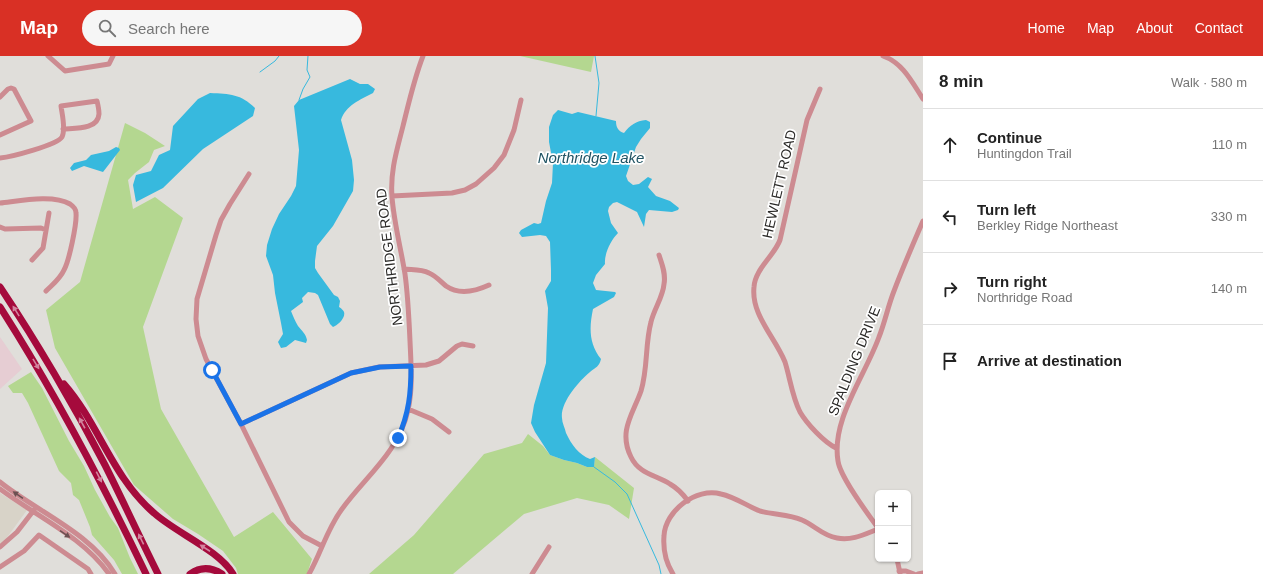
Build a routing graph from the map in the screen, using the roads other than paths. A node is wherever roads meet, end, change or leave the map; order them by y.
1 (48, 56) edge
2 (113, 56) edge
3 (423, 56) edge
4 (883, 56) edge
5 (820, 88) dead end
6 (0, 97) edge
7 (923, 99) edge
8 (521, 100) dead end
9 (63, 128) junction
10 (0, 135) edge
11 (0, 158) edge
12 (249, 174) dead end
13 (392, 196) junction
14 (0, 203) edge
15 (49, 213) dead end
16 (923, 221) edge
17 (0, 227) edge
18 (46, 230) junction
19 (659, 255) dead end
20 (32, 260) dead end
21 (404, 269) junction
22 (488, 285) dead end
23 (0, 287) edge
24 (46, 291) dead end
25 (0, 307) edge
26 (472, 346) dead end
27 (411, 366) junction
28 (53, 371) junction
29 (408, 409) junction
30 (241, 424) junction
31 (450, 432) dead end
32 (836, 448) junction
33 (0, 482) edge
34 (0, 489) edge
35 (688, 501) junction
36 (35, 510) junction
37 (877, 526) edge
38 (875, 529) edge
39 (322, 546) junction
40 (0, 547) edge
41 (549, 547) dead end
42 (897, 562) edge
43 (0, 567) edge
44 (900, 572) edge
45 (923, 573) edge
46 (91, 574) edge
47 (109, 574) edge
48 (115, 574) edge
49 (146, 574) edge
50 (158, 574) edge
51 (190, 574) edge
52 (222, 574) edge
53 (233, 574) edge
54 (309, 574) edge
55 (532, 574) edge
56 (673, 574) edge
57 (914, 574) edge
58 (918, 574) edge

1 - 2 street
3 - 13 street, NORTHRIDGE ROAD
4 - 7 street
5 - 32 street, HEWLETT ROAD
6 - 10 street
8 - 13 street
9 - 9 street
9 - 11 street
12 - 30 street
13 - 21 street, NORTHRIDGE ROAD
14 - 24 street
15 - 18 street
16 - 32 street, SPALDING DRIVE
17 - 18 street
18 - 20 street
19 - 35 street
21 - 22 street
21 - 27 street, NORTHRIDGE ROAD
28 -> 23 highway
25 -> 49 highway
26 - 27 street
27 - 29 street, NORTHRIDGE ROAD
27 - 30 street
50 -> 28 highway
53 -> 28 highway
29 - 31 street
29 - 39 street, NORTHRIDGE ROAD
30 - 39 street
32 - 37 street, SPALDING DRIVE
36 -> 33 street
34 - 36 street
35 - 38 street
35 - 56 street
36 - 40 street
36 -> 47 street
36 - 48 street
39 - 54 street, NORTHRIDGE ROAD
41 - 55 street
42 - 44 street
43 - 46 street
44 - 57 street
45 - 58 street
51 - 52 highway

